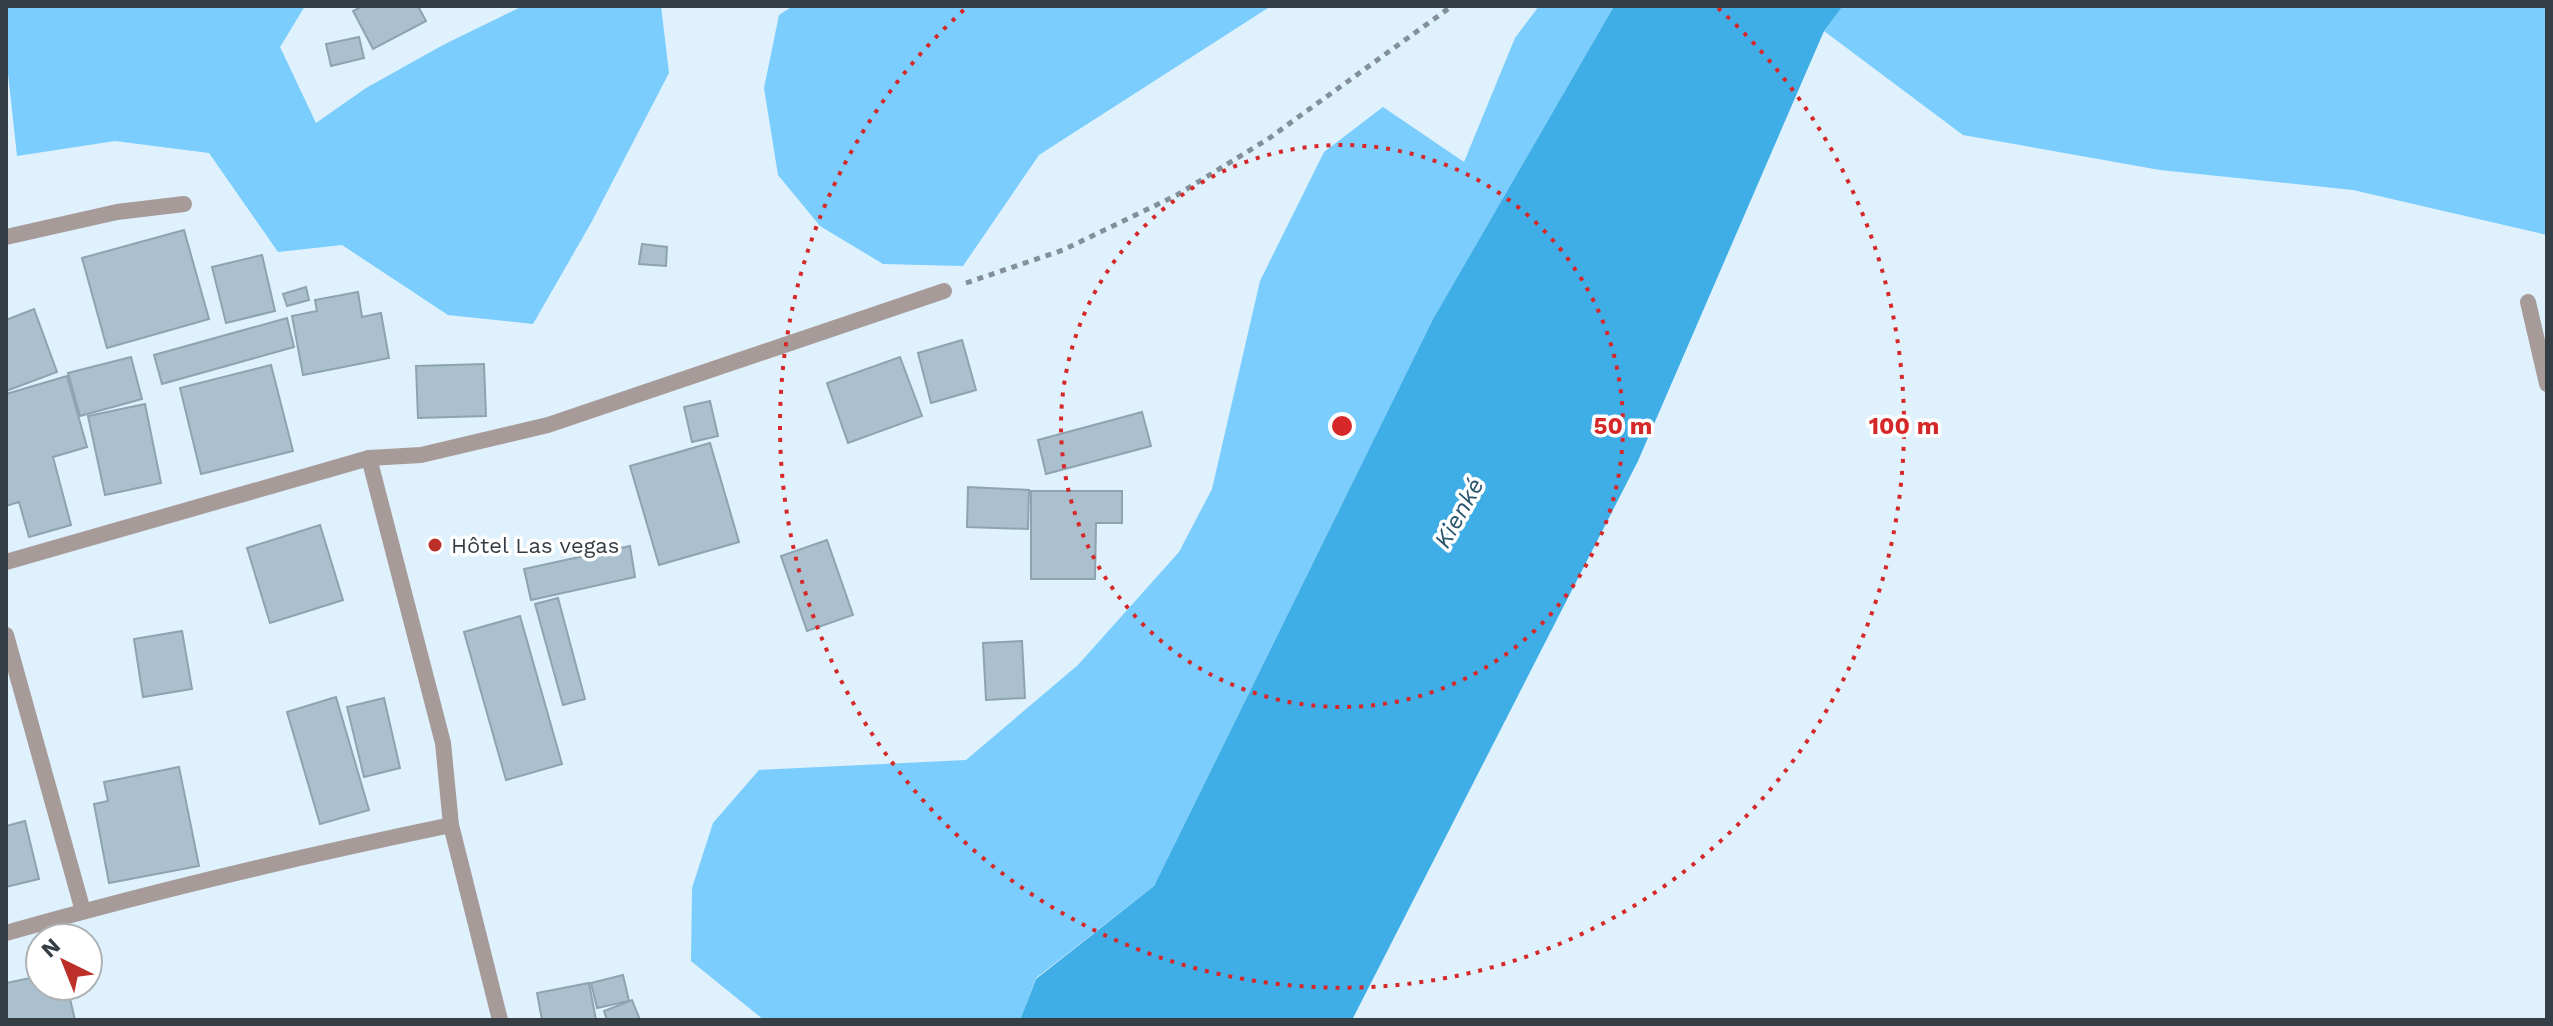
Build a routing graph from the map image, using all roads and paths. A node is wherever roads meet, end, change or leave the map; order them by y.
1 (1452, 6) edge
2 (184, 204) dead end
3 (6, 237) edge
4 (944, 291) joint
5 (2528, 302) dead end
6 (2547, 384) edge
7 (369, 458) junction
8 (6, 562) edge
9 (6, 635) edge
10 (451, 825) junction
11 (83, 911) junction
12 (6, 933) edge
13 (500, 1020) edge

1 - 4 path
2 - 3 street
4 - 7 street
5 - 6 street
7 - 8 street
7 - 10 street
9 - 11 street
10 - 11 street
10 - 13 street
11 - 12 street

